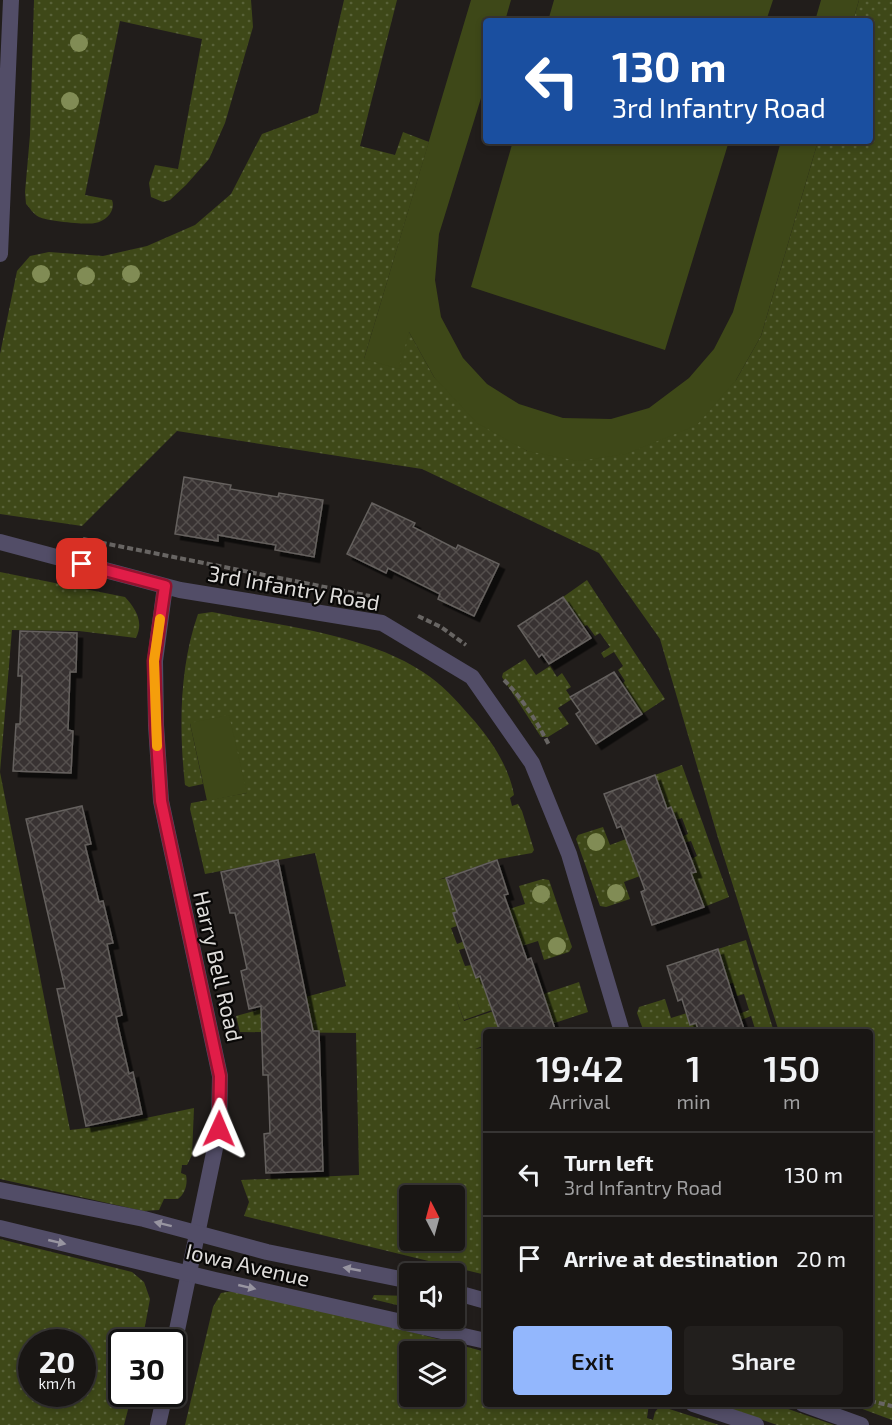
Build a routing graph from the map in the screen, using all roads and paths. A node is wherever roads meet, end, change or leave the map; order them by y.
1 (11, 0) edge
2 (0, 254) edge
3 (79, 538) dead end
4 (0, 542) edge
5 (165, 586) junction
6 (380, 600) dead end
7 (409, 612) dead end
8 (471, 649) dead end
9 (498, 674) dead end
10 (553, 751) dead end
11 (621, 1029) edge
12 (0, 1190) edge
13 (0, 1228) edge
14 (198, 1233) junction
15 (189, 1273) junction
16 (399, 1279) edge
17 (465, 1295) edge
18 (483, 1300) edge
19 (177, 1329) edge
20 (483, 1340) edge
21 (873, 1402) edge
22 (892, 1406) edge
23 (162, 1407) edge
24 (702, 1407) edge
25 (811, 1407) edge
26 (158, 1425) edge
27 (756, 1425) edge
28 (861, 1425) edge

1 - 2 street
3 - 6 path
4 - 5 street, 3rd Infantry Road
5 - 11 street, 3rd Infantry Road
5 - 14 street, Harry Bell Road
7 - 8 path
9 - 10 path
14 -> 12 street, Iowa Avenue
13 -> 15 street, Iowa Avenue
14 - 15 street, Harry Bell Road
16 -> 14 street, Iowa Avenue
15 - 19 street, Harry Bell Road
15 -> 20 street, Iowa Avenue
17 - 18 street
21 - 22 path
23 - 26 street
24 - 27 street
25 - 28 street

